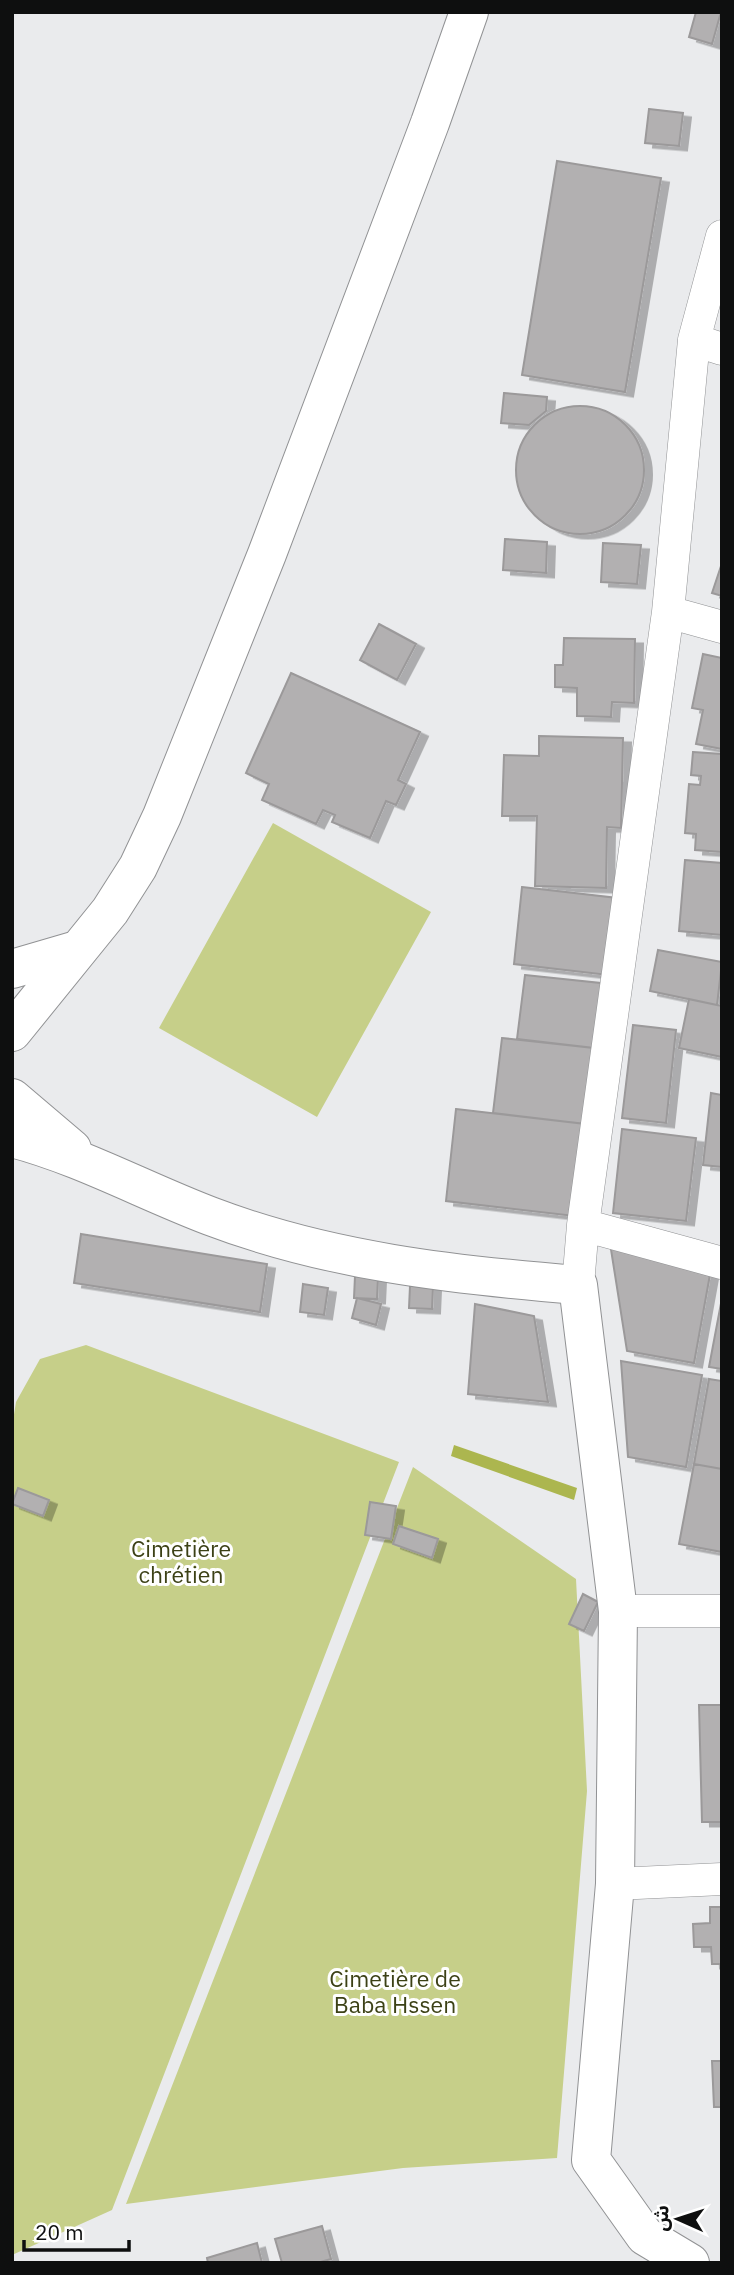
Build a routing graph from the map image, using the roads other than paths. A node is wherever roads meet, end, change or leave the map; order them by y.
1 (469, 12) edge
2 (722, 236) edge
3 (708, 345) edge
4 (668, 612) junction
5 (722, 627) edge
6 (77, 950) junction
7 (12, 969) edge
8 (12, 1032) edge
9 (12, 1098) edge
10 (12, 1138) edge
11 (96, 1168) junction
12 (583, 1225) junction
13 (722, 1263) edge
14 (578, 1285) junction
15 (618, 1611) junction
16 (722, 1611) edge
17 (722, 1879) edge
18 (615, 1884) junction
19 (690, 2263) edge

1 - 6 street
2 - 3 street
3 - 4 street
4 - 5 street
4 - 12 street
6 - 7 street
6 - 8 street
9 - 11 street
10 - 11 street
11 - 14 street
12 - 13 street
12 - 14 street
14 - 15 street
15 - 16 street
15 - 18 street
17 - 18 street
18 - 19 street

